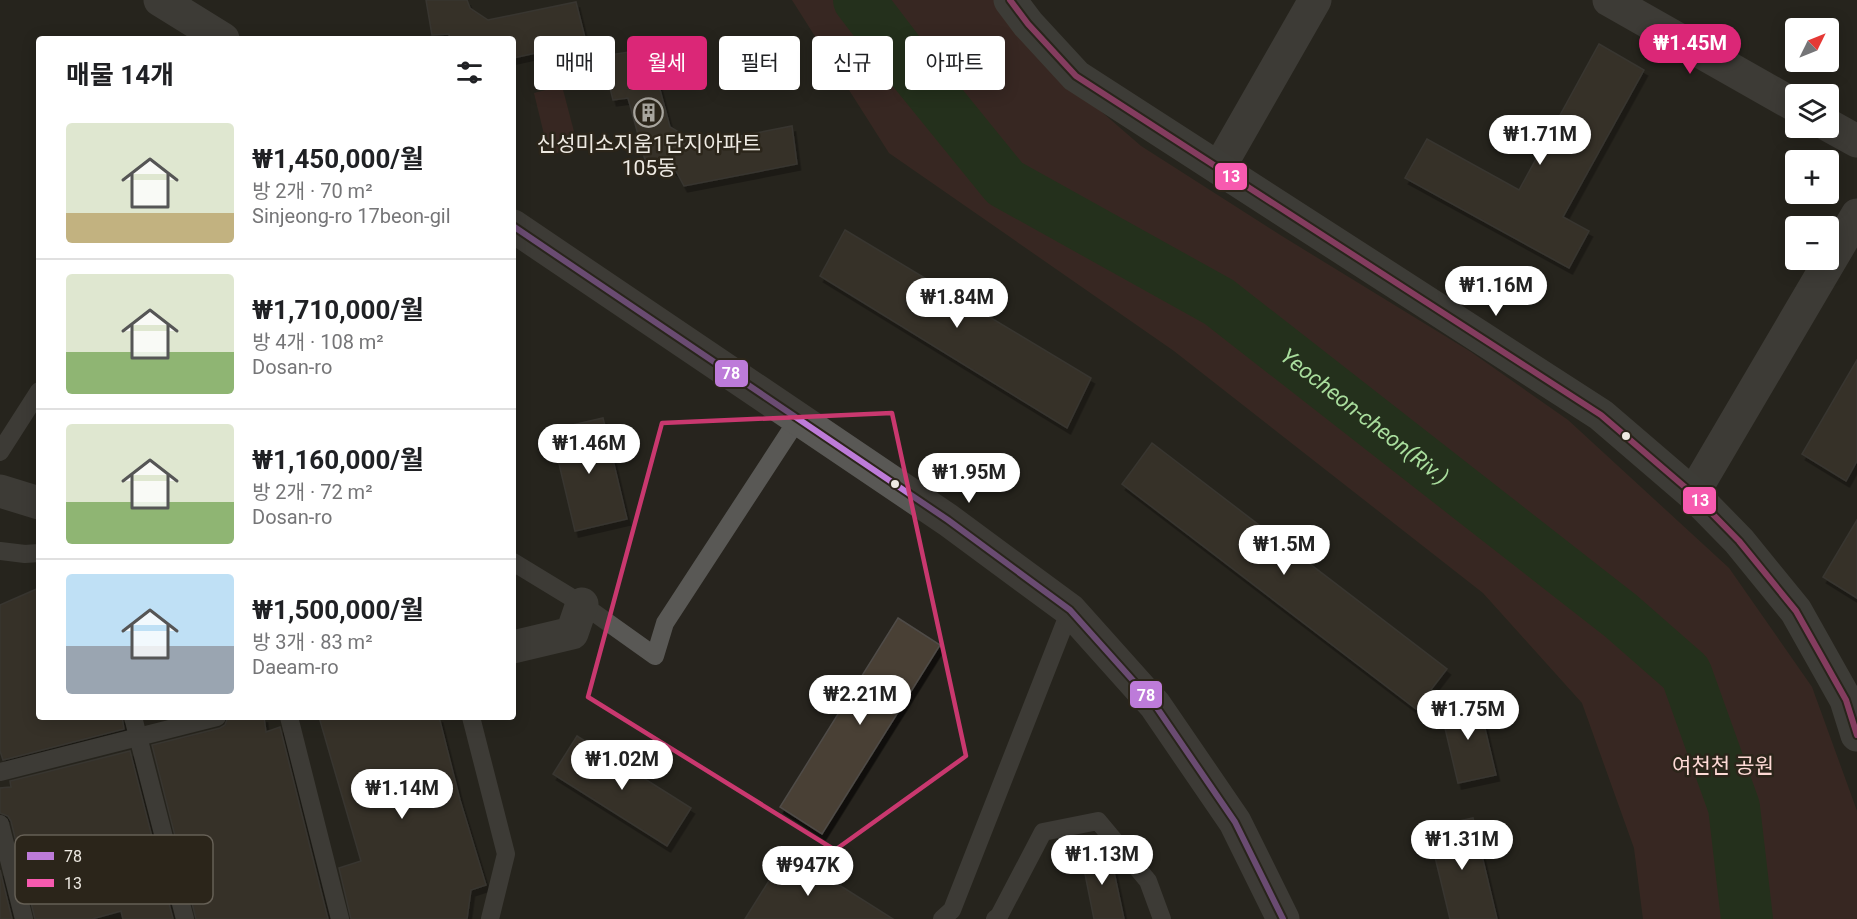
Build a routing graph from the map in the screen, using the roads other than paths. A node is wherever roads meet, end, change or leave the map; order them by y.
1 (160, 0) edge
2 (1010, 0) edge
3 (1315, 0) edge
4 (1609, 0) edge
5 (218, 36) edge
6 (1785, 100) edge
7 (1839, 131) edge
8 (1857, 141) edge
9 (1219, 168) junction
10 (1857, 215) edge
11 (516, 228) edge
12 (36, 397) edge
13 (798, 419) junction
14 (0, 452) edge
15 (0, 491) edge
16 (1693, 494) junction
17 (36, 502) edge
18 (0, 551) edge
19 (36, 553) edge
20 (516, 564) edge
21 (582, 604) junction
22 (1070, 610) junction
23 (516, 646) edge
24 (134, 720) edge
25 (205, 720) edge
26 (290, 720) edge
27 (472, 720) edge
28 (1857, 735) edge
29 (138, 737) junction
30 (0, 772) edge
31 (0, 824) edge
32 (163, 835) edge
33 (15, 883) edge
34 (20, 904) edge
35 (181, 904) edge
36 (24, 919) edge
37 (185, 919) edge
38 (340, 919) edge
39 (490, 919) edge
40 (942, 919) edge
41 (995, 919) edge
42 (1162, 919) edge
43 (1283, 919) edge

1 - 5 street
2 - 9 main road
3 - 9 street
4 - 6 street
7 - 8 street
9 - 16 main road
10 - 16 street
11 - 13 street
12 - 14 lane
13 - 21 lane
13 - 22 street
15 - 17 street
16 - 28 main road
18 - 19 lane
20 - 21 lane
21 - 23 street
22 - 40 lane
22 - 43 street
24 - 29 lane
25 - 29 lane
26 - 38 lane
27 - 39 lane
29 - 30 lane
29 - 32 lane
31 - 33 lane
34 - 36 lane
35 - 37 lane
41 - 42 lane

